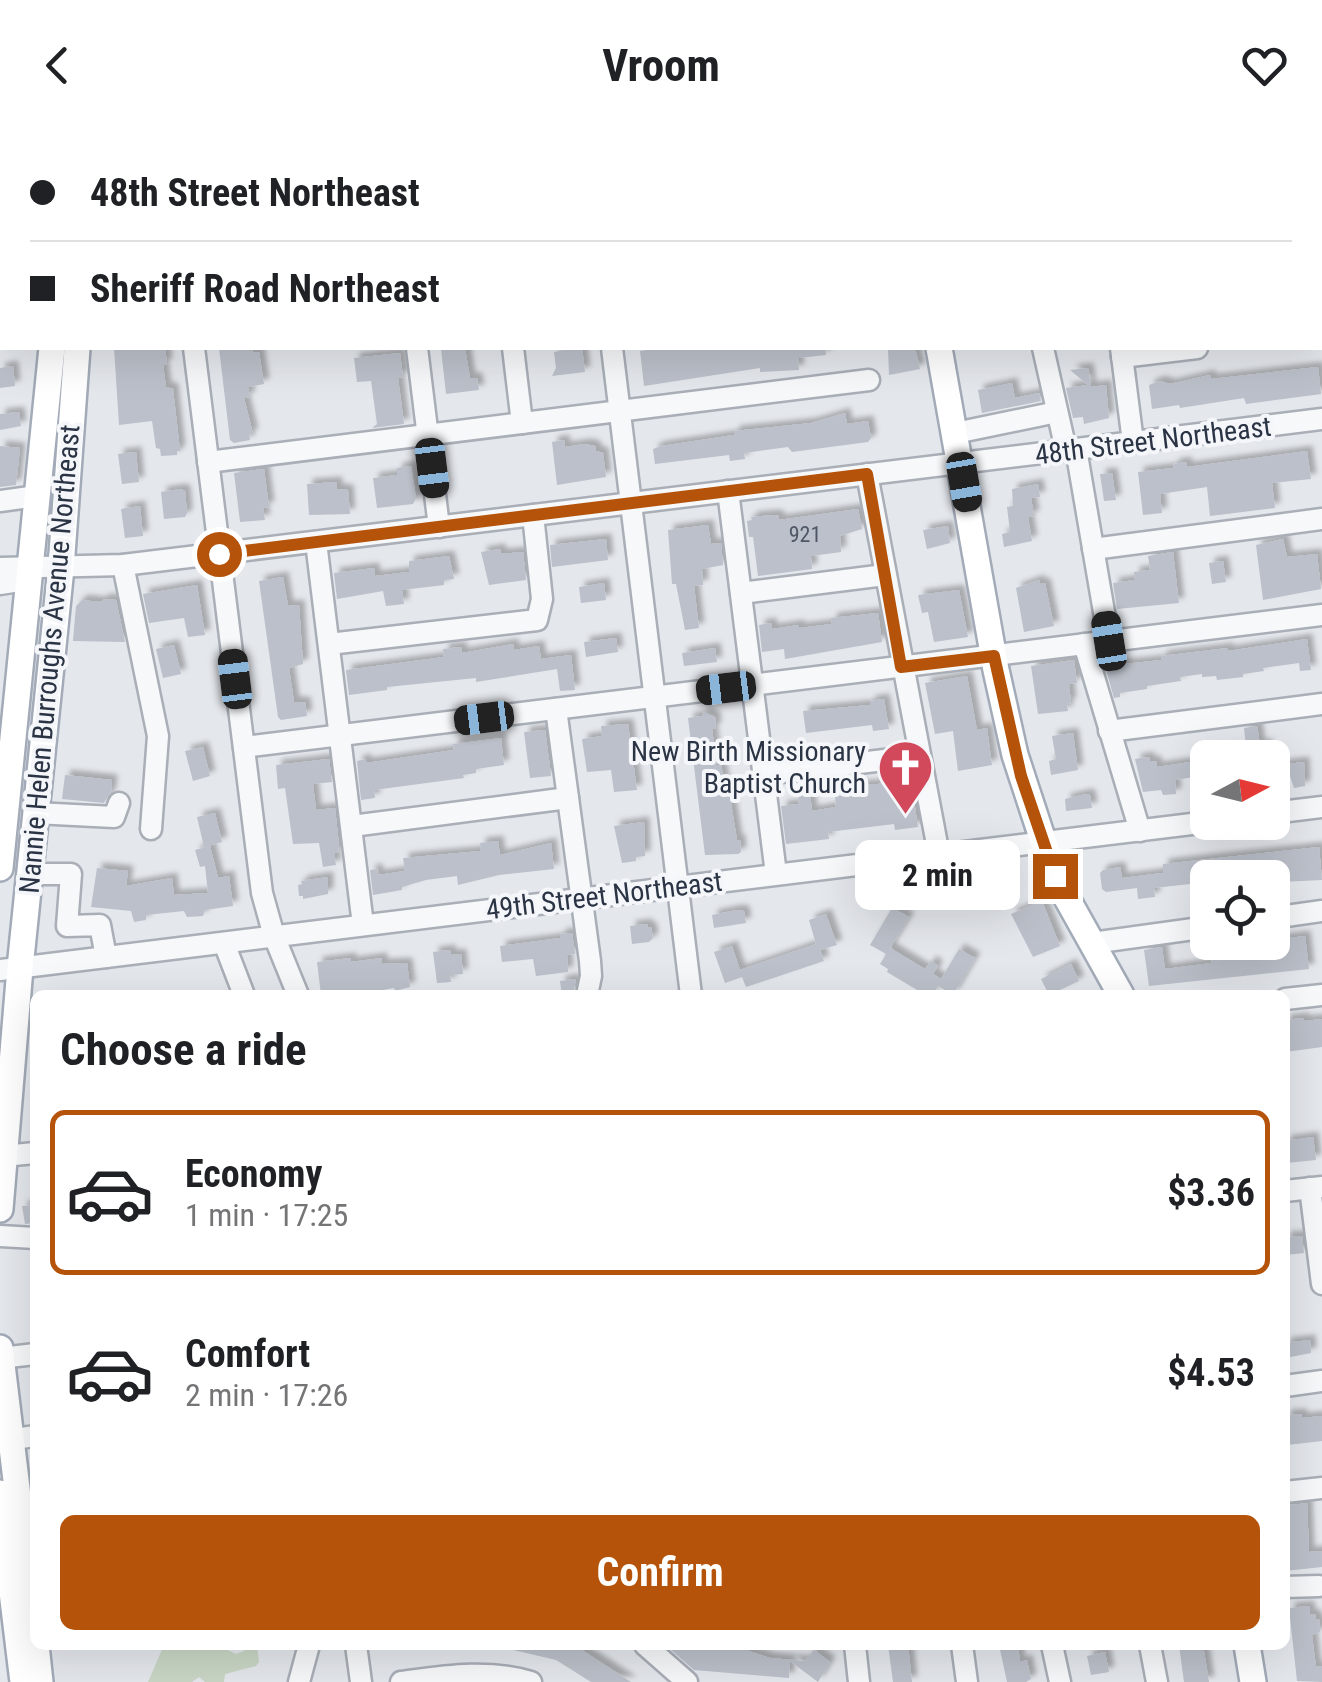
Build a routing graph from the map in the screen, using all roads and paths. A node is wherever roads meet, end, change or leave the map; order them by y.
1 (52, 350) edge
2 (78, 350) edge
3 (194, 350) edge
4 (417, 350) edge
5 (513, 350) edge
6 (612, 350) edge
7 (940, 350) edge
8 (948, 350) edge
9 (1042, 350) edge
10 (1160, 350) edge
11 (1122, 352) edge
12 (869, 380) dead end
13 (620, 411) junction
14 (1057, 412) junction
15 (1322, 419) edge
16 (522, 423) junction
17 (965, 431) junction
18 (427, 434) junction
19 (1134, 442) junction
20 (1071, 450) junction
21 (208, 462) junction
22 (966, 463) junction
23 (867, 474) junction
24 (728, 491) junction
25 (36, 496) junction
26 (0, 501) edge
27 (631, 503) junction
28 (532, 515) junction
29 (1322, 519) edge
30 (439, 527) junction
31 (316, 542) junction
32 (1093, 550) junction
33 (219, 554) junction
34 (123, 565) junction
35 (30, 566) junction
36 (0, 568) edge
37 (61, 568) junction
38 (885, 575) junction
39 (0, 584) edge
40 (742, 593) junction
41 (1322, 615) edge
42 (1109, 641) junction
43 (329, 644) junction
44 (1084, 644) junction
45 (1000, 655) junction
46 (901, 667) junction
47 (753, 685) junction
48 (655, 697) junction
49 (1322, 704) edge
50 (556, 709) junction
51 (1109, 731) junction
52 (341, 735) junction
53 (244, 747) junction
54 (919, 756) junction
55 (764, 774) junction
56 (568, 798) junction
57 (119, 803) dead end
58 (1322, 807) edge
59 (1290, 811) edge
60 (35, 812) junction
61 (1190, 824) edge
62 (352, 826) junction
63 (151, 830) dead end
64 (1140, 831) junction
65 (1047, 842) junction
66 (939, 855) junction
67 (0, 868) edge
68 (29, 874) junction
69 (776, 874) junction
70 (678, 886) junction
71 (580, 898) junction
72 (1322, 912) edge
73 (1290, 916) edge
74 (363, 925) junction
75 (1190, 930) edge
76 (274, 936) junction
77 (224, 942) junction
78 (1092, 944) junction
79 (106, 957) junction
80 (10, 969) edge
81 (242, 990) edge
82 (296, 990) edge
83 (589, 990) edge
84 (691, 990) edge
85 (1118, 990) edge
86 (1322, 995) edge
87 (1290, 998) edge
88 (30, 1153) edge
89 (3, 1156) junction
90 (1316, 1187) edge
91 (1290, 1190) edge
92 (0, 1209) edge
93 (0, 1236) edge
94 (30, 1238) edge
95 (1322, 1284) edge
96 (0, 1348) edge
97 (30, 1355) edge
98 (1, 1358) edge
99 (1322, 1382) edge
100 (1290, 1385) edge
101 (15, 1439) edge
102 (1322, 1488) edge
103 (1290, 1491) edge
104 (0, 1493) edge
105 (1290, 1586) edge
106 (1320, 1586) dead end
107 (30, 1588) edge
108 (37, 1650) edge
109 (308, 1650) edge
110 (357, 1650) edge
111 (651, 1650) edge
112 (856, 1650) edge
113 (963, 1650) edge
114 (1053, 1650) edge
115 (1151, 1650) edge
116 (1248, 1650) edge
117 (23, 1682) edge
118 (40, 1682) edge
119 (299, 1682) edge
120 (361, 1682) edge
121 (401, 1682) edge
122 (531, 1682) edge
123 (688, 1682) edge
124 (860, 1682) edge
125 (967, 1682) edge
126 (1060, 1682) edge
127 (1157, 1682) edge
128 (1253, 1682) edge

1 - 25 main road, Nannie Helen Burroughs Avenue Northeast
2 - 37 main road, Nannie Helen Burroughs Avenue Northeast
3 - 21 street
4 - 18 street
5 - 16 street
6 - 13 street
7 - 22 main road
8 - 17 main road
9 - 14 street
10 - 11 street
11 - 19 street
12 - 13 street
13 - 16 street
13 - 27 street
14 - 17 street
14 - 20 street
15 - 19 street, 48th Street Northeast
16 - 18 street
17 - 22 main road
18 - 21 street
18 - 30 street
19 - 20 street, 48th Street Northeast
20 - 22 street, 48th Street Northeast
20 - 32 street
21 - 33 street
22 - 23 street, 48th Street Northeast
22 - 45 main road
23 - 24 street, 48th Street Northeast
23 - 38 street
24 - 27 street, 48th Street Northeast
24 - 40 street
25 - 26 street
25 - 35 main road, Nannie Helen Burroughs Avenue Northeast
27 - 28 street, 48th Street Northeast
27 - 48 street
28 - 30 street, 48th Street Northeast
28 - 43 street
29 - 32 street
30 - 31 street, 48th Street Northeast
31 - 33 street, 48th Street Northeast
31 - 43 street
32 - 42 street
33 - 34 street, 48th Street Northeast
33 - 53 street
34 - 37 street, 48th Street Northeast
34 - 63 street
35 - 36 street, 48th Street Northeast
35 - 37 street, 48th Street Northeast
35 - 39 street
35 - 67 main road, Nannie Helen Burroughs Avenue Northeast
37 - 60 main road, Nannie Helen Burroughs Avenue Northeast
38 - 40 street
38 - 46 street
40 - 47 street
41 - 42 street
42 - 44 street
43 - 52 street
44 - 45 street
44 - 51 street
45 - 46 street
45 - 65 main road
46 - 47 street
46 - 54 street
47 - 48 street
47 - 55 street
48 - 50 street
48 - 70 street
49 - 51 street
50 - 52 street
50 - 56 street
51 - 64 street
52 - 53 street
52 - 62 street
53 - 76 street
54 - 55 street
54 - 66 street
55 - 69 street
56 - 62 street
56 - 71 street
57 - 60 street
58 - 59 street
60 - 68 main road, Nannie Helen Burroughs Avenue Northeast
61 - 64 street, 49th Street Northeast
62 - 74 street
64 - 65 street, 49th Street Northeast
65 - 66 street, 49th Street Northeast
65 - 78 main road
66 - 69 street, 49th Street Northeast
68 - 79 street
68 - 80 main road, Nannie Helen Burroughs Avenue Northeast
69 - 70 street, 49th Street Northeast
70 - 71 street, 49th Street Northeast
70 - 84 street
71 - 74 street, 49th Street Northeast
71 - 83 street
72 - 73 street
74 - 76 street, 49th Street Northeast
75 - 78 street
76 - 77 street, 49th Street Northeast
76 - 82 street
77 - 79 street, 49th Street Northeast
77 - 81 street
78 - 85 main road
79 - 80 street, 49th Street Northeast
80 - 89 main road, Nannie Helen Burroughs Avenue Northeast
86 - 87 street
88 - 89 street
89 - 92 main road, Nannie Helen Burroughs Avenue Northeast
90 - 91 street
90 - 95 street
93 - 94 street
96 - 98 main road
97 - 98 street
98 - 101 main road
99 - 100 street
101 - 107 main road
102 - 103 street
104 - 117 main road
105 - 106 street
108 - 118 main road
109 - 119 street
110 - 120 street
111 - 123 street
112 - 124 street
113 - 125 street
114 - 126 street
115 - 127 street
116 - 128 main road
121 - 122 street

